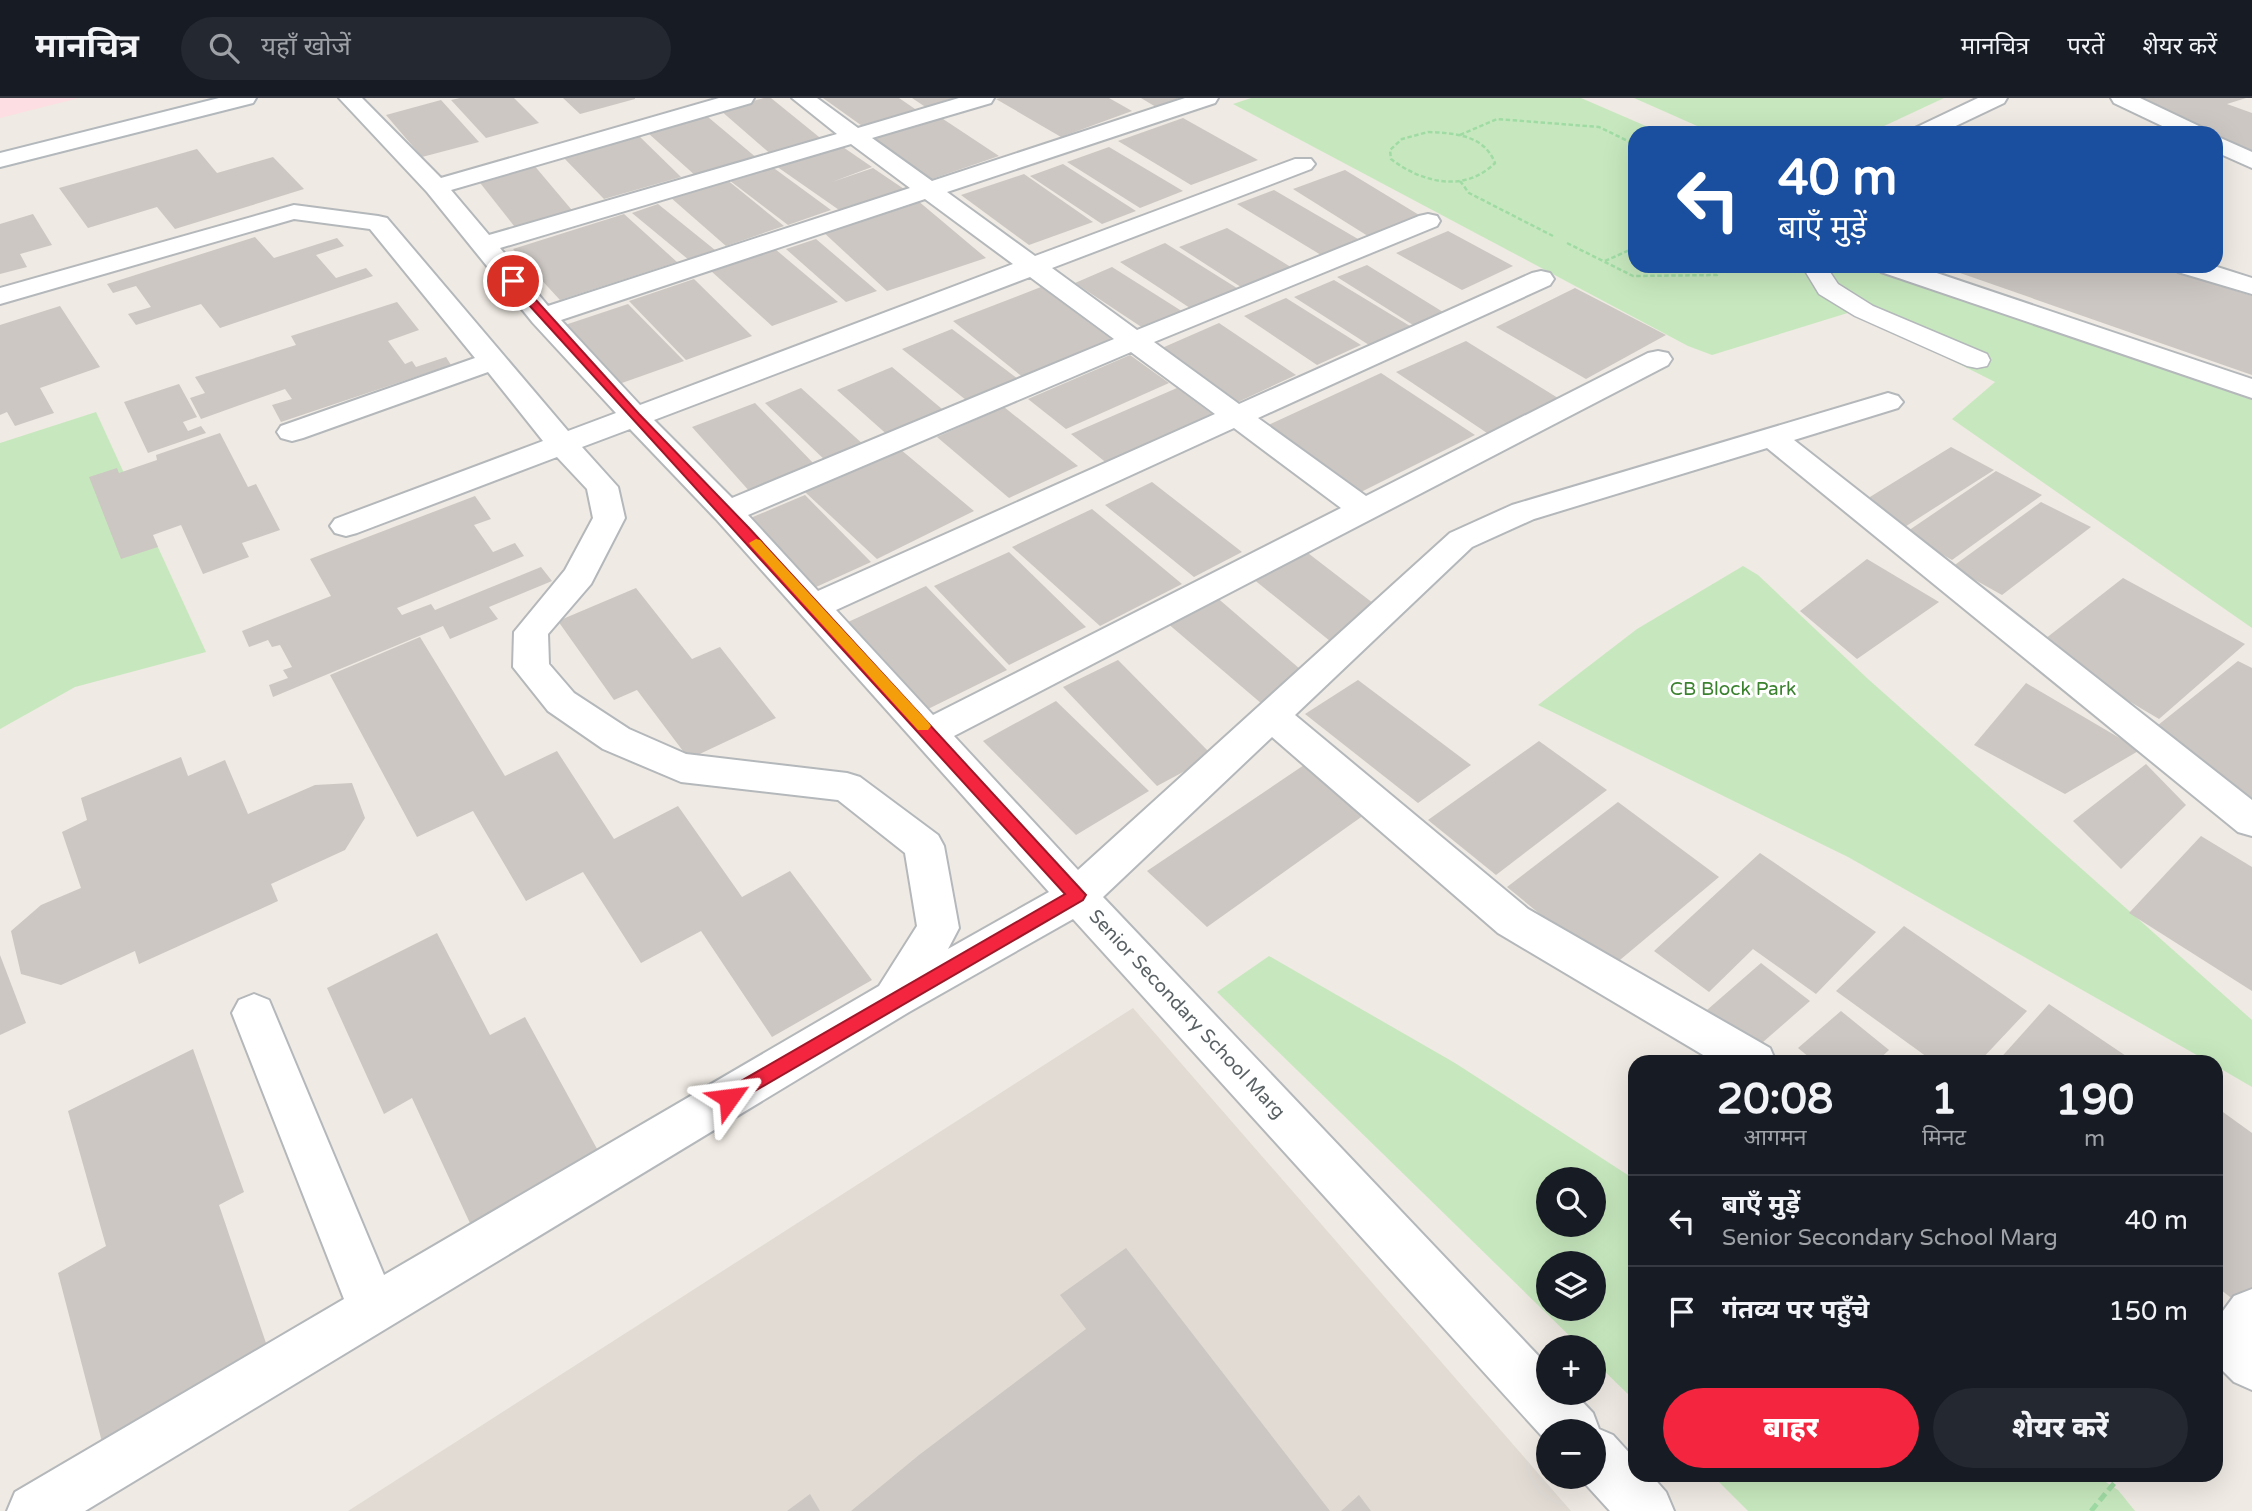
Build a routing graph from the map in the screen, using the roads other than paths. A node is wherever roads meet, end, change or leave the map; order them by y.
1 (176, 98) edge
2 (245, 98) edge
3 (350, 98) edge
4 (743, 98) edge
5 (803, 98) edge
6 (983, 98) edge
7 (1207, 98) edge
8 (1996, 98) edge
9 (2122, 98) edge
10 (1938, 126) edge
11 (2180, 126) edge
12 (856, 137) junction
13 (0, 142) edge
14 (2223, 146) edge
15 (0, 160) edge
16 (2252, 160) edge
17 (1303, 164) dead end
18 (436, 187) junction
19 (928, 190) junction
20 (1428, 221) dead end
21 (483, 245) junction
22 (1032, 266) junction
23 (1818, 273) edge
24 (1911, 273) edge
25 (2210, 273) edge
26 (1541, 279) dead end
27 (2252, 286) edge
28 (0, 296) edge
29 (543, 317) junction
30 (1134, 341) junction
31 (1658, 359) dead end
32 (1977, 360) dead end
33 (493, 361) junction
34 (2252, 389) edge
35 (1888, 402) dead end
36 (634, 416) junction
37 (1238, 417) junction
38 (292, 432) dead end
39 (1771, 438) junction
40 (563, 445) junction
41 (1366, 510) junction
42 (727, 512) junction
43 (346, 526) dead end
44 (814, 606) junction
45 (1273, 717) junction
46 (929, 733) junction
47 (2252, 821) edge
48 (1077, 895) junction
49 (894, 999) junction
50 (254, 1013) dead end
51 (1742, 1055) edge
52 (373, 1309) junction
53 (1562, 1419) edge
54 (1606, 1467) edge
55 (34, 1511) edge
56 (1647, 1511) edge

1 - 13 street
2 - 15 street
3 - 18 street, Senior Secondary School Marg
4 - 18 street
5 - 12 street
6 - 12 street
7 - 19 street
8 - 10 street
9 - 11 street
12 - 19 street
12 - 21 street
14 - 16 street
17 - 22 street
18 - 21 street, Senior Secondary School Marg
19 - 22 street
19 - 29 street
20 - 30 street
21 - 29 street, Senior Secondary School Marg
22 - 30 street
22 - 36 street
23 - 32 lane
24 - 34 street
25 - 27 street
26 - 37 street
28 - 33 street
29 - 36 street, Senior Secondary School Marg
30 - 37 street
30 - 42 street
31 - 41 street
33 - 38 street
33 - 40 street
35 - 39 street
36 - 40 street
36 - 42 street, Senior Secondary School Marg
37 - 41 street
37 - 44 street
39 - 45 street
39 - 47 street
40 - 43 street
40 - 49 street
41 - 46 street
42 - 44 street, Senior Secondary School Marg
44 - 46 street, Senior Secondary School Marg
45 - 48 street
45 - 51 street
46 - 48 street, Senior Secondary School Marg
48 - 49 street
48 - 53 street, Senior Secondary School Marg
49 - 52 street
50 - 52 street
52 - 55 street
54 - 56 street

